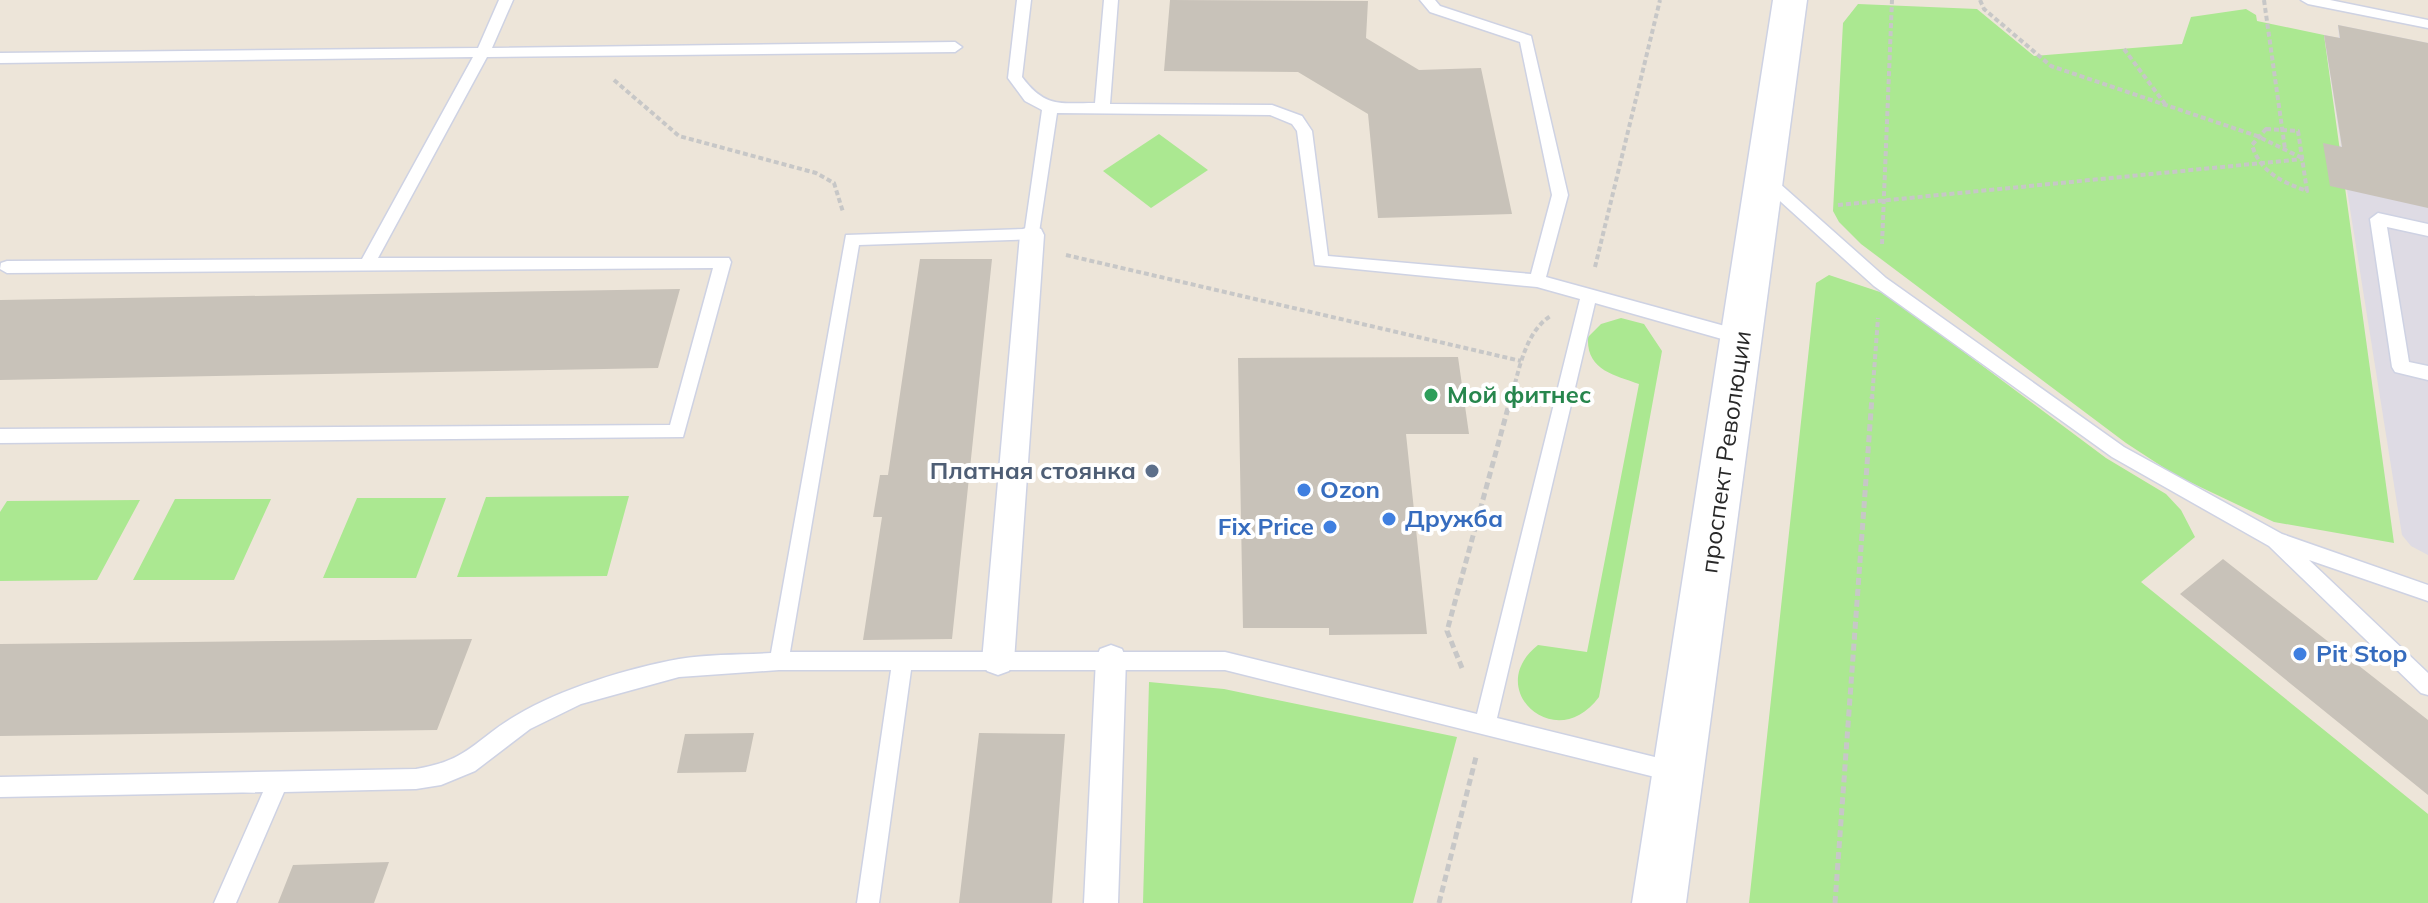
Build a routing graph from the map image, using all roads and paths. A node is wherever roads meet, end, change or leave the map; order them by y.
1 (506, 0) edge
2 (1024, 0) edge
3 (1111, 0) edge
4 (1427, 0) edge
5 (1660, 0) edge
6 (1790, 0) edge
7 (1892, 0) edge
8 (1980, 0) edge
9 (2264, 0) edge
10 (2308, 0) edge
11 (2428, 24) edge
12 (955, 47) dead end
13 (2124, 49) dead end
14 (581, 51) junction
15 (483, 52) junction
16 (0, 58) edge
17 (2166, 105) junction
18 (1050, 108) junction
19 (1102, 110) junction
20 (2283, 129) junction
21 (2257, 136) junction
22 (2286, 150) junction
23 (2303, 159) junction
24 (2262, 165) junction
25 (1765, 179) junction
26 (1884, 198) junction
27 (1836, 205) dead end
28 (2428, 230) edge
29 (1032, 235) junction
30 (852, 239) junction
31 (1063, 254) dead end
32 (367, 264) junction
33 (7, 267) dead end
34 (1537, 281) junction
35 (1880, 282) junction
36 (1589, 294) junction
37 (1743, 338) junction
38 (1521, 361) junction
39 (2428, 373) edge
40 (0, 436) edge
41 (2276, 540) junction
42 (2428, 593) edge
43 (1111, 659) junction
44 (779, 661) junction
45 (998, 661) junction
46 (902, 662) junction
47 (2428, 686) edge
48 (1485, 724) junction
49 (1678, 773) junction
50 (278, 782) junction
51 (0, 787) edge
52 (225, 903) edge
53 (868, 903) edge
54 (1101, 903) edge
55 (1439, 903) edge
56 (1659, 903) edge
57 (1835, 903) edge

1 - 15 lane
2 - 18 lane
3 - 19 lane
4 - 34 lane
5 - 36 path
6 - 25 main road, проспект Революции
7 - 26 path
8 - 17 path
9 - 20 path
10 - 11 lane
12 - 14 lane
13 - 17 path
14 - 15 lane
14 - 30 path
15 - 16 lane
15 - 32 lane
17 - 21 path
18 - 19 lane
18 - 29 lane
19 - 34 lane
20 - 21 path
20 - 22 path
20 - 23 path
21 - 22 path
21 - 24 path
22 - 23 path
23 - 24 path
23 - 24 path
24 - 26 path
25 - 35 lane
25 - 37 main road, проспект Революции
26 - 27 path
26 - 35 path
28 - 39 lane
29 - 30 lane
29 - 45 street
30 - 44 lane
31 - 38 path
32 - 33 lane
32 - 40 lane
34 - 36 lane
35 - 41 lane
35 - 57 path
36 - 37 lane
36 - 38 path
36 - 48 lane
37 - 49 main road, проспект Революции
38 - 48 path
41 - 42 lane
41 - 47 lane
43 - 45 lane
43 - 48 lane
43 - 54 street
44 - 46 lane
44 - 50 lane
45 - 46 lane
46 - 53 lane
48 - 49 lane
48 - 55 path
49 - 56 main road, проспект Революции
50 - 51 lane
50 - 52 lane

